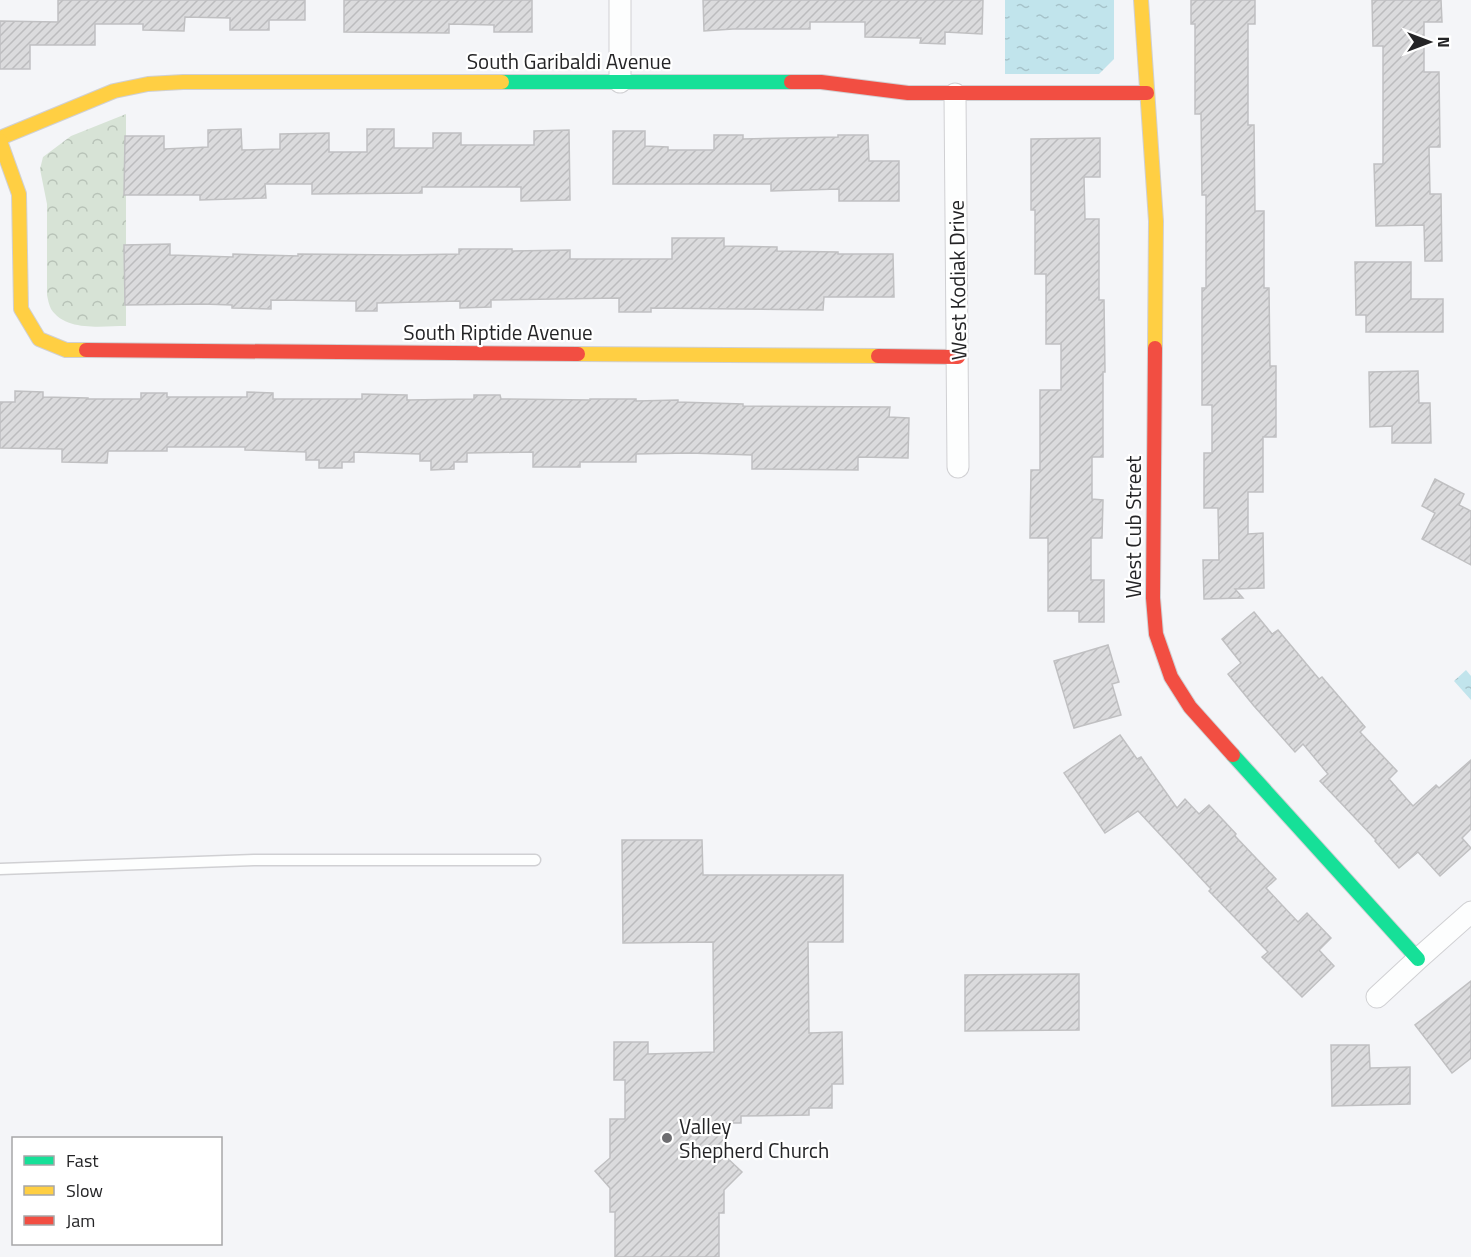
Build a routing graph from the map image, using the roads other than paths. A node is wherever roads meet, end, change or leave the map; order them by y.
1 (620, 0) edge
2 (1141, 0) edge
3 (620, 82) junction
4 (1147, 93) junction
5 (955, 94) junction
6 (0, 140) edge
7 (958, 357) junction
8 (958, 467) dead end
9 (535, 860) dead end
10 (0, 869) edge
11 (1471, 912) edge
12 (1418, 959) junction
13 (1377, 997) dead end

1 - 3 street
2 - 4 street, West Cub Street
3 - 5 street, South Garibaldi Avenue
3 - 6 street, South Garibaldi Avenue
4 - 5 street, South Garibaldi Avenue
4 - 12 street, West Cub Street
5 - 7 street, West Kodiak Drive
6 - 7 street, South Riptide Avenue
7 - 8 street, West Kodiak Drive
9 - 10 lane
11 - 12 street
12 - 13 street

